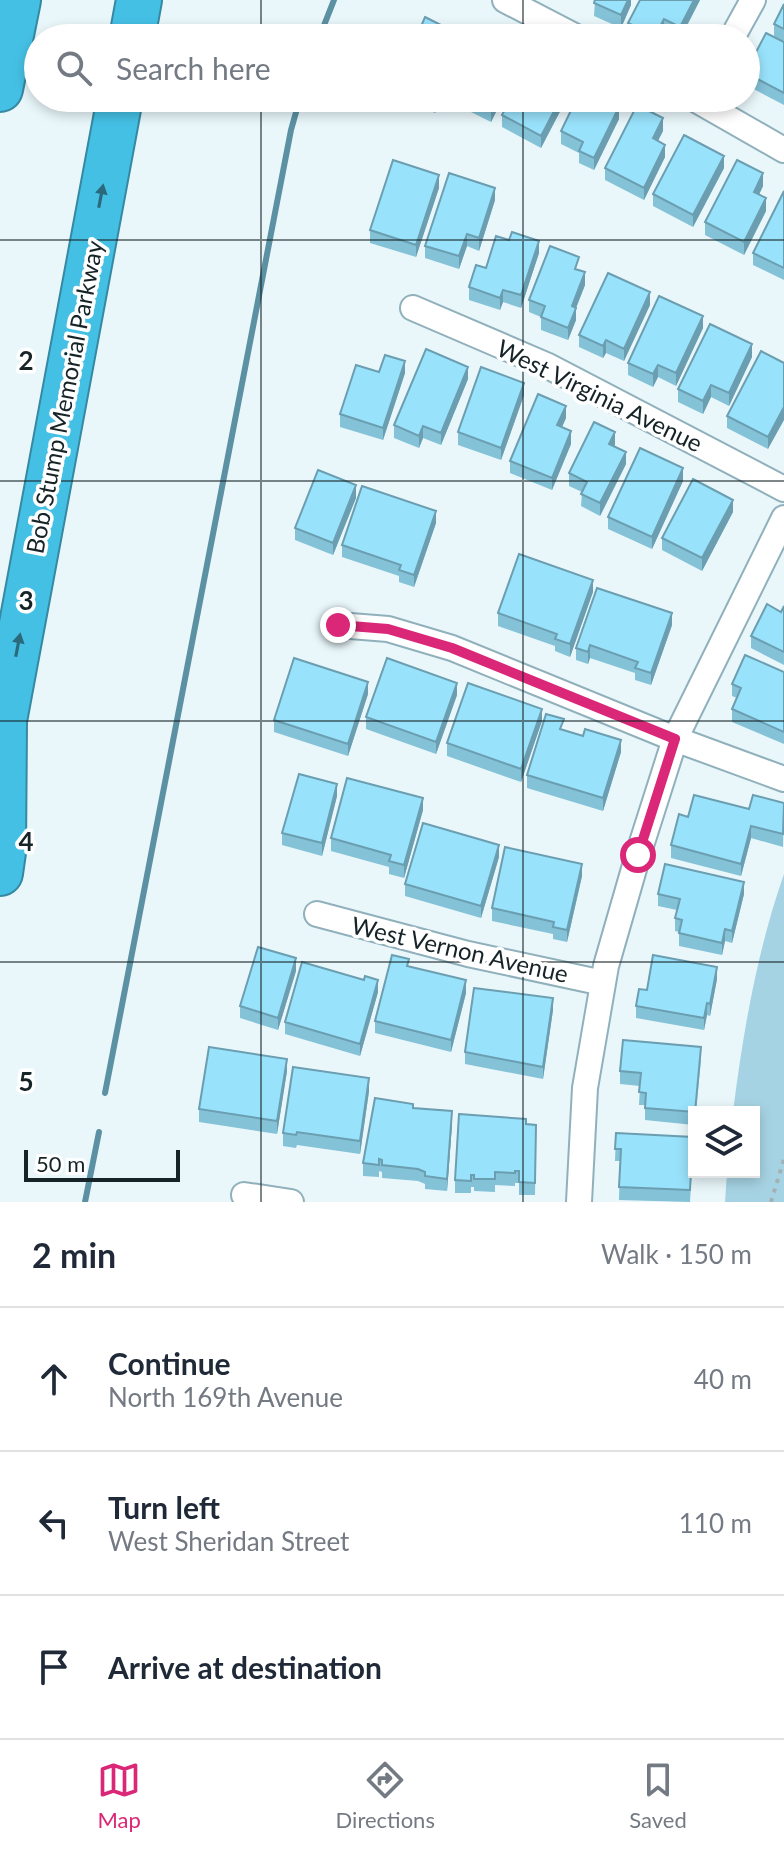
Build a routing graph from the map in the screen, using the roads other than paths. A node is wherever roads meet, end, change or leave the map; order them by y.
1 (18, 0) edge
2 (139, 0) edge
3 (505, 0) edge
4 (753, 0) edge
5 (135, 24) edge
6 (551, 24) edge
7 (740, 24) edge
8 (0, 89) edge
9 (117, 112) edge
10 (719, 112) edge
11 (784, 150) edge
12 (413, 308) dead end
13 (784, 489) edge
14 (784, 518) edge
15 (338, 625) dead end
16 (2, 732) edge
17 (675, 739) junction
18 (784, 779) edge
19 (0, 873) edge
20 (317, 914) dead end
21 (603, 983) junction
22 (244, 1195) dead end
23 (291, 1202) edge
24 (579, 1202) edge

1 - 8 highway
2 - 5 highway
3 - 6 street
4 - 7 street
16 -> 9 highway, Bob Stump Memorial Parkway
10 - 11 street
12 - 13 street, West Virginia Avenue
14 - 17 street
15 - 17 street
16 - 19 highway, Bob Stump Memorial Parkway
17 - 18 street
17 - 21 street
20 - 21 street, West Vernon Avenue
21 - 24 street
22 - 23 street

